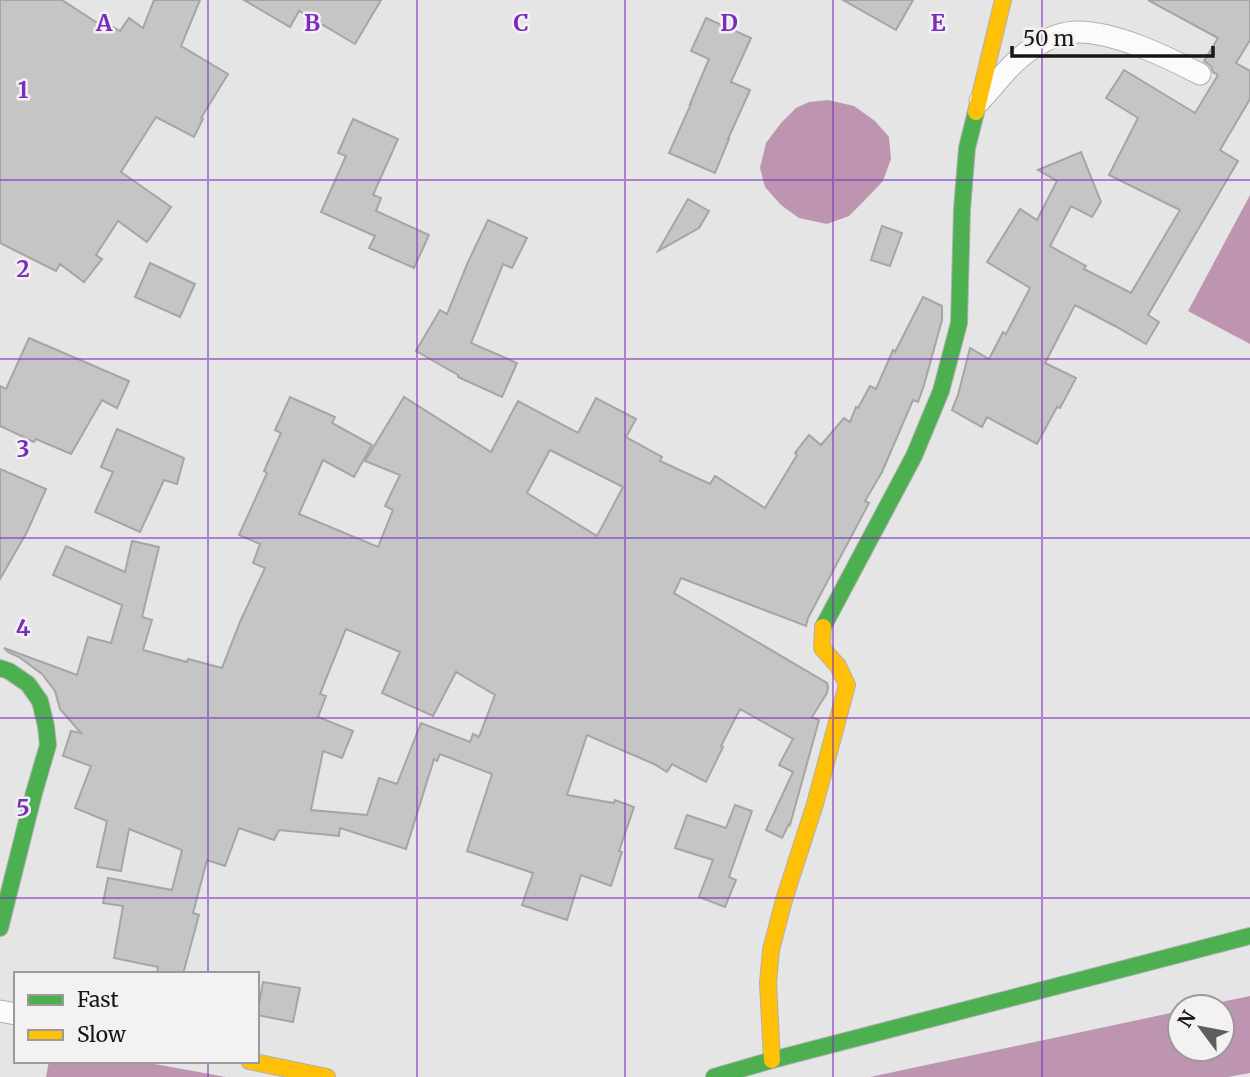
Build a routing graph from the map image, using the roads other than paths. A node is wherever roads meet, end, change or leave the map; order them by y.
1 (1003, 0) edge
2 (1200, 74) dead end
3 (976, 106) junction
4 (0, 668) edge
5 (0, 928) edge
6 (1250, 936) edge
7 (772, 1060) junction
8 (259, 1063) edge
9 (327, 1077) edge
10 (713, 1077) edge

1 - 3 street
2 - 3 street
3 - 7 street
4 - 5 street
6 - 7 street
7 - 10 street
8 - 9 street

